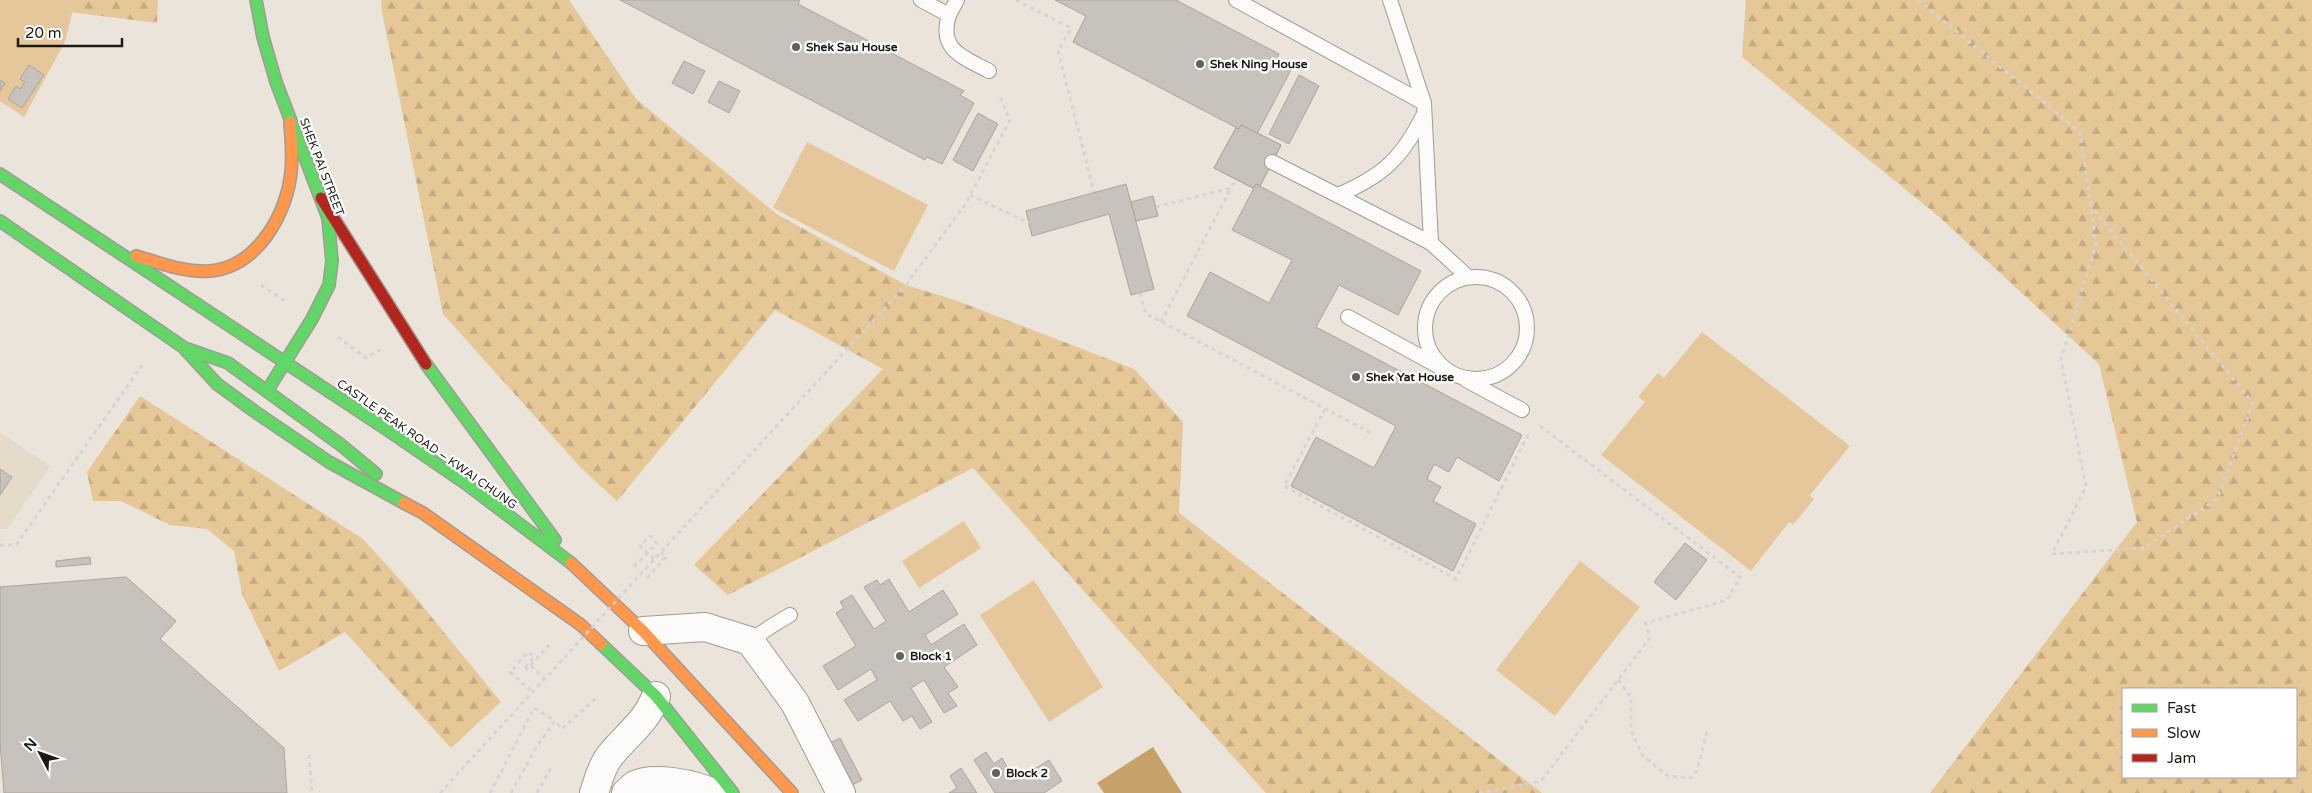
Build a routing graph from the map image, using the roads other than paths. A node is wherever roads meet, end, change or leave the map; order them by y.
1 (256, 0) edge
2 (921, 0) edge
3 (957, 0) edge
4 (1236, 0) edge
5 (1390, 0) edge
6 (950, 15) junction
7 (989, 71) road end
8 (1424, 108) junction
9 (290, 122) junction
10 (1272, 162) dead end
11 (0, 174) edge
12 (1338, 194) junction
13 (321, 198) junction
14 (0, 221) edge
15 (1431, 243) junction
16 (110, 248) junction
17 (1468, 277) junction
18 (1348, 317) dead end
19 (183, 346) junction
20 (285, 364) junction
21 (1445, 370) junction
22 (1461, 377) junction
23 (267, 391) junction
24 (1522, 410) dead end
25 (423, 513) junction
26 (572, 564) junction
27 (790, 615) dead end
28 (643, 631) junction
29 (750, 641) junction
30 (656, 696) junction
31 (594, 793) edge
32 (626, 793) edge
33 (712, 793) edge
34 (733, 793) edge
35 (792, 793) edge
36 (841, 793) edge

1 - 9 main road, SHEK PAI STREET
2 - 6 lane
3 - 6 lane
4 - 8 lane
5 - 8 lane
6 - 7 lane
8 - 12 lane
8 - 15 lane
9 - 13 main road, SHEK PAI STREET
9 - 16 main road
10 - 12 lane
11 - 16 main road, CASTLE PEAK ROAD – KWAI CHUNG
12 - 15 lane
13 - 20 main road, SHEK PAI STREET
13 - 26 main road
14 - 19 main road
15 - 17 lane
16 - 20 main road, CASTLE PEAK ROAD – KWAI CHUNG
17 - 21 lane
17 - 22 lane
18 - 21 lane
19 - 23 main road
19 - 25 main road
20 - 23 main road, SHEK PAI STREET
20 - 26 main road, CASTLE PEAK ROAD – KWAI CHUNG
21 - 22 lane
22 - 24 lane
23 - 25 main road
25 - 30 main road
26 - 28 main road, CASTLE PEAK ROAD – KWAI CHUNG
27 - 29 lane
28 - 29 street
28 - 35 main road, CASTLE PEAK ROAD – KWAI CHUNG
29 - 36 street
30 - 31 street
30 - 34 main road
32 - 33 street

